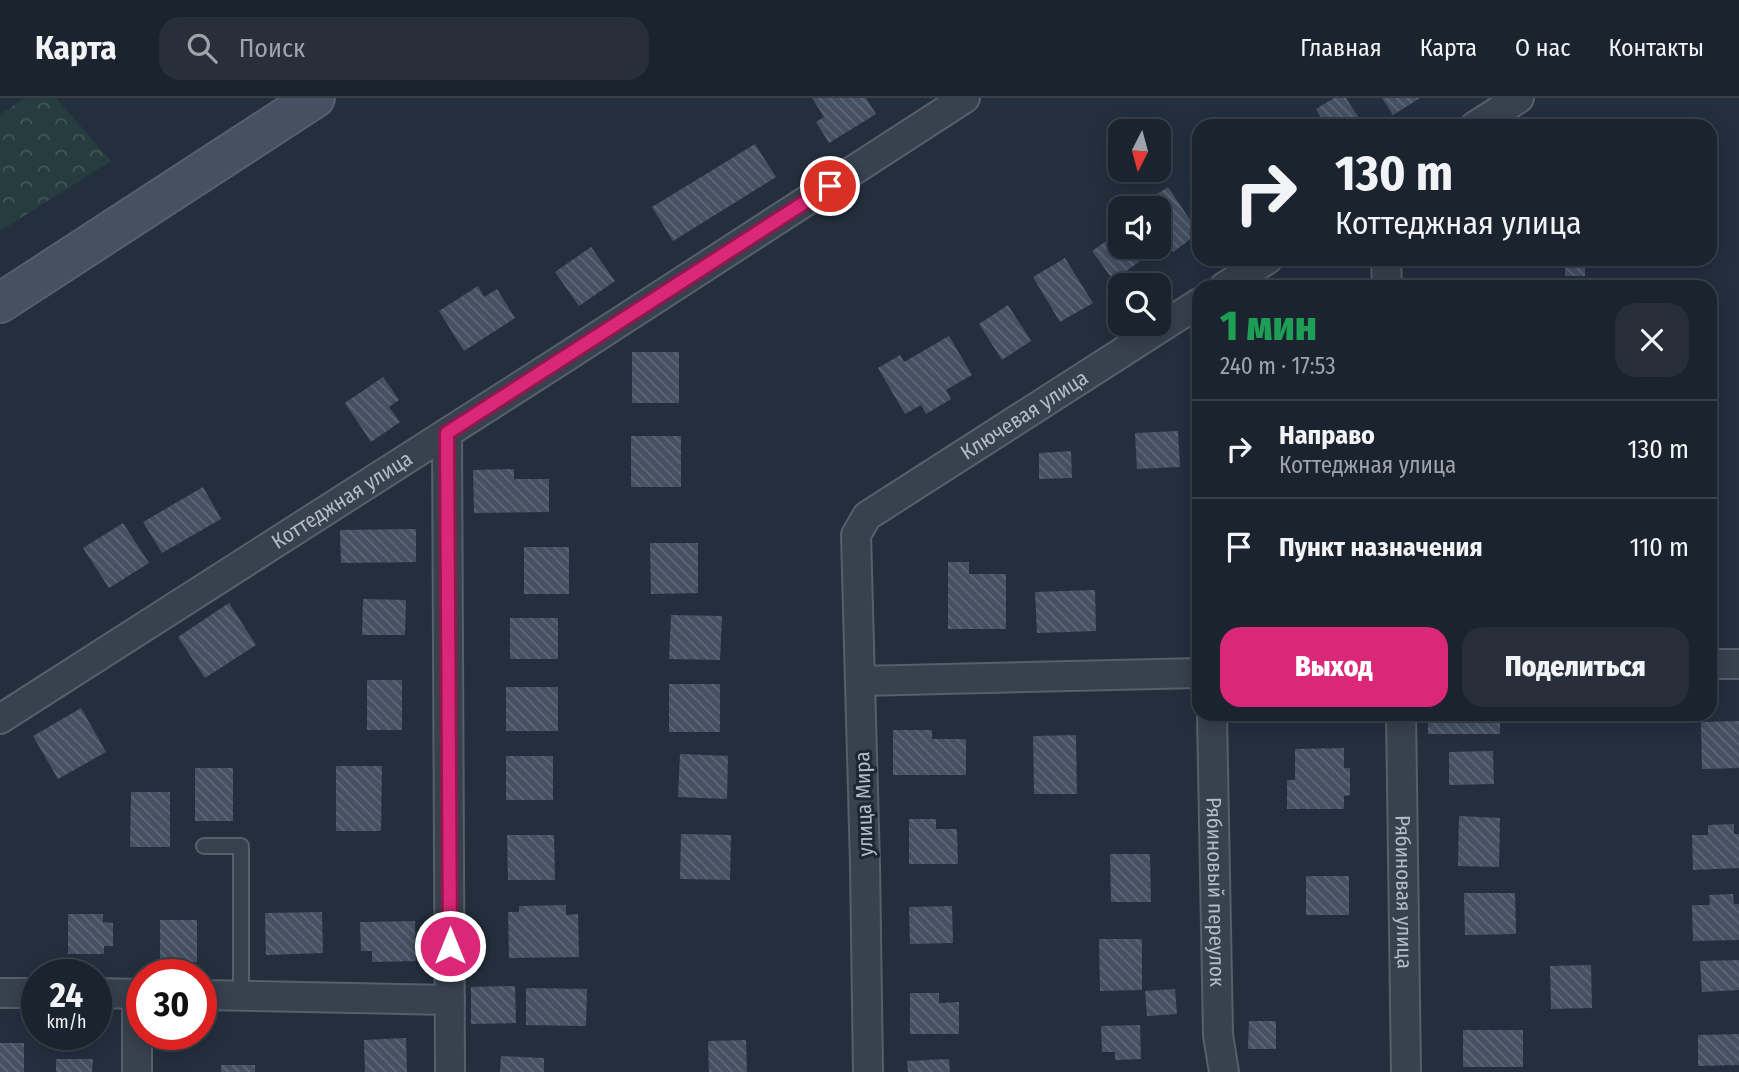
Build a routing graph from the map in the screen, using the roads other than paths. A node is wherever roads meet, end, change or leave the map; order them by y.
1 (315, 98) edge
2 (965, 98) edge
3 (1519, 98) edge
4 (1486, 119) edge
5 (1257, 266) edge
6 (1235, 280) edge
7 (0, 303) edge
8 (1192, 307) edge
9 (447, 433) junction
10 (856, 535) joint
11 (1717, 664) edge
12 (1739, 664) edge
13 (1192, 673) edge
14 (860, 681) junction
15 (0, 719) edge
16 (1212, 721) edge
17 (1401, 721) edge
18 (205, 846) dead end
19 (0, 993) edge
20 (21, 993) edge
21 (217, 995) edge
22 (241, 995) junction
23 (450, 1000) junction
24 (138, 1050) edge
25 (137, 1072) edge
26 (450, 1072) edge
27 (868, 1072) edge
28 (1224, 1072) edge
29 (1406, 1072) edge

1 - 7 main road
2 - 9 street, Коттеджная улица
3 - 4 street
5 - 6 street
8 - 10 street, Ключевая улица
9 - 15 street, Коттеджная улица
9 - 23 street
10 - 14 street, улица Мира
11 - 12 street
13 - 14 street
14 - 27 street, улица Мира
16 - 28 street, Рябиновый переулок
17 - 29 street, Рябиновая улица
18 - 22 lane
19 - 20 street
21 - 22 street
22 - 23 street
23 - 26 street
24 - 25 street

